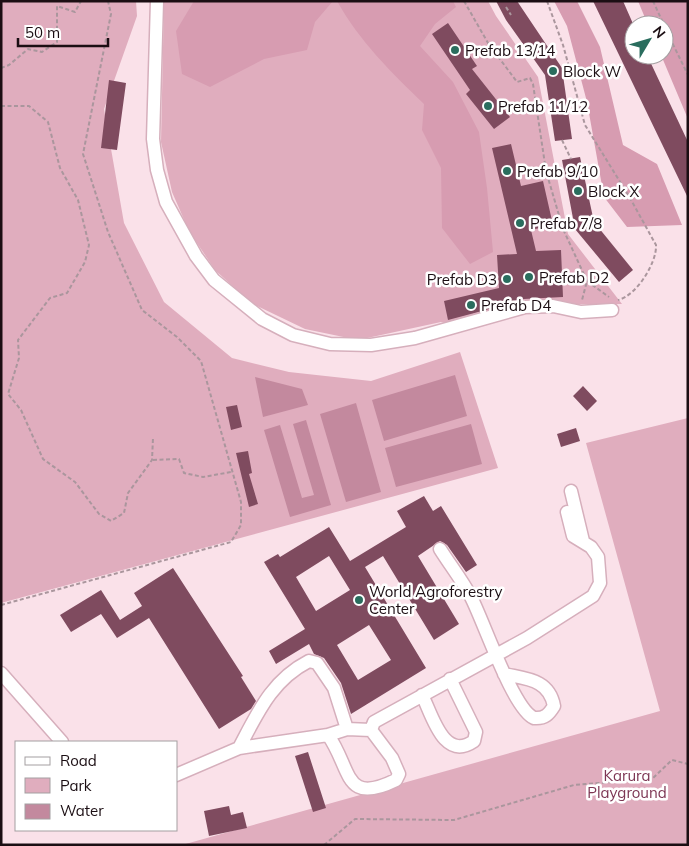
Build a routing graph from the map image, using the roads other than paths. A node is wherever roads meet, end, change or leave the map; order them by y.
1 (157, 1) edge
2 (612, 310) dead end
3 (572, 491) dead end
4 (567, 512) dead end
5 (583, 541) junction
6 (440, 548) dead end
7 (497, 654) junction
8 (1, 673) edge
9 (504, 674) dead end
10 (450, 679) junction
11 (422, 695) junction
12 (347, 728) junction
13 (371, 730) junction
14 (328, 735) junction
15 (61, 741) edge
16 (239, 748) junction
17 (178, 774) edge

1 - 2 lane
3 - 5 lane
4 - 5 lane
5 - 7 lane
6 - 7 lane
7 - 9 lane
7 - 10 lane
8 - 15 lane
10 - 11 lane
10 - 11 lane
11 - 13 lane
12 - 13 lane
12 - 14 lane
12 - 16 lane
13 - 14 lane
14 - 16 lane
16 - 17 lane

